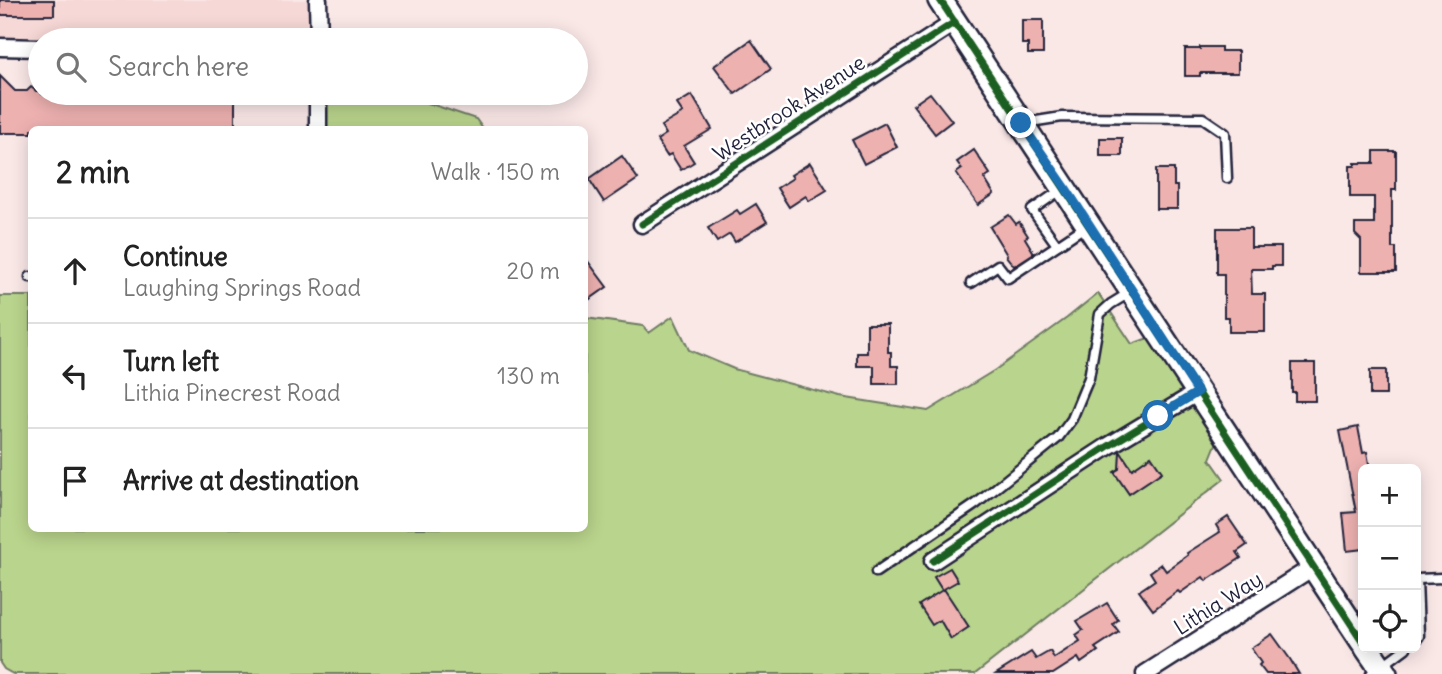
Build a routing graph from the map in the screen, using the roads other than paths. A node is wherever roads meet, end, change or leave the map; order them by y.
1 (318, 0) edge
2 (941, 0) edge
3 (955, 22) junction
4 (318, 28) edge
5 (0, 47) edge
6 (28, 48) edge
7 (318, 105) edge
8 (1021, 123) junction
9 (318, 126) edge
10 (1227, 178) dead end
11 (1065, 187) junction
12 (642, 224) dead end
13 (1089, 224) junction
14 (1057, 245) junction
15 (971, 283) dead end
16 (1132, 292) junction
17 (1198, 392) junction
18 (933, 561) dead end
19 (1313, 567) junction
20 (876, 572) dead end
21 (1442, 578) edge
22 (1421, 579) edge
23 (1358, 634) edge
24 (1370, 653) edge
25 (1400, 653) edge
26 (1379, 672) edge
27 (1145, 674) edge

1 - 4 street
2 - 3 main road
3 - 8 main road
3 - 12 street, Westbrook Avenue
5 - 6 street
7 - 9 street
8 - 10 lane
8 - 11 main road
11 - 13 main road
11 - 14 lane
13 - 14 lane
13 - 16 main road
14 - 15 lane
16 - 17 main road
16 - 20 lane
17 - 18 street
17 - 19 main road
19 - 23 main road
19 - 27 street, Lithia Way
21 - 22 lane
24 - 26 main road
25 - 26 lane

